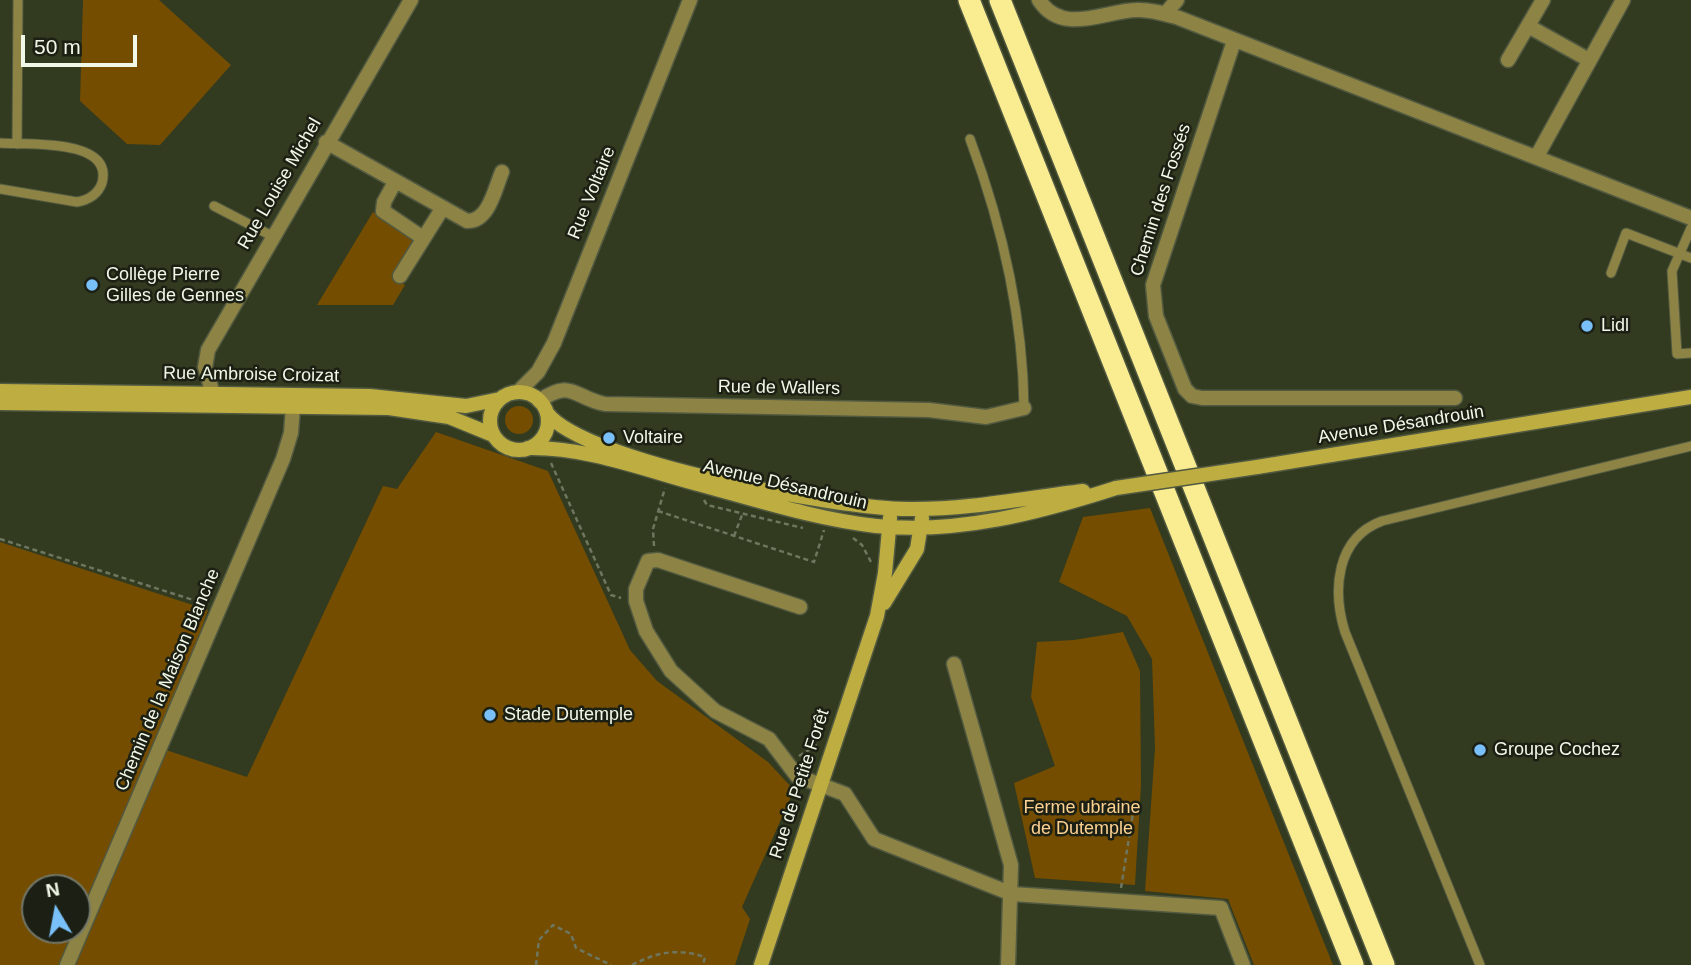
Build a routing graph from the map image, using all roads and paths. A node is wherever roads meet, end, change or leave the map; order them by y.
1 (18, 0) edge
2 (411, 0) edge
3 (690, 0) edge
4 (969, 0) edge
5 (1000, 0) edge
6 (1039, 0) edge
7 (1177, 0) edge
8 (1543, 0) edge
9 (1623, 0) edge
10 (1165, 14) junction
11 (1528, 26) junction
12 (1234, 41) junction
13 (1508, 60) dead end
14 (1589, 60) junction
15 (970, 139) dead end
16 (326, 142) junction
17 (0, 143) edge
18 (16, 144) junction
19 (1537, 156) junction
20 (502, 172) dead end
21 (395, 182) junction
22 (0, 189) edge
23 (214, 206) dead end
24 (442, 209) junction
25 (1691, 218) edge
26 (1691, 228) edge
27 (272, 236) junction
28 (424, 238) junction
29 (1679, 253) junction
30 (1691, 258) edge
31 (1611, 272) dead end
32 (400, 276) dead end
33 (1691, 353) edge
34 (0, 391) edge
35 (518, 392) junction
36 (213, 394) junction
37 (1691, 397) edge
38 (1455, 398) dead end
39 (500, 400) junction
40 (0, 403) edge
41 (293, 407) junction
42 (543, 407) junction
43 (1024, 408) joint
44 (493, 435) junction
45 (1691, 446) edge
46 (528, 448) junction
47 (548, 456) dead end
48 (666, 485) dead end
49 (1116, 488) junction
50 (701, 496) dead end
51 (895, 509) junction
52 (920, 509) junction
53 (658, 511) junction
54 (742, 515) junction
55 (808, 525) dead end
56 (816, 526) dead end
57 (888, 526) junction
58 (825, 527) junction
59 (923, 527) junction
60 (834, 530) dead end
61 (734, 537) junction
62 (852, 537) dead end
63 (0, 539) edge
64 (655, 559) junction
65 (872, 570) dead end
66 (637, 605) junction
67 (800, 607) dead end
68 (219, 608) junction
69 (877, 616) junction
70 (954, 664) dead end
71 (819, 743) dead end
72 (786, 763) junction
73 (821, 784) junction
74 (1133, 813) dead end
75 (1012, 894) junction
76 (1119, 901) junction
77 (66, 965) edge
78 (536, 965) edge
79 (610, 965) edge
80 (632, 965) edge
81 (703, 965) edge
82 (761, 965) edge
83 (1008, 965) edge
84 (1244, 965) edge
85 (1353, 965) edge
86 (1384, 965) edge
87 (1479, 965) edge

1 - 18 lane
2 - 16 street, Rue Louise Michel
3 - 35 street, Rue Voltaire
4 - 85 highway
5 - 86 highway
6 - 10 street
7 - 10 street
8 - 11 street
9 - 14 street
10 - 12 street
11 - 13 street
11 - 14 street
12 - 19 street
12 - 38 street, Chemin des Fossés
14 - 19 street
15 - 43 lane
16 - 21 street
16 - 27 street, Rue Louise Michel
17 - 18 lane
18 - 22 lane
19 - 25 street
20 - 24 street
21 - 24 street
21 - 28 street
23 - 27 lane
24 - 28 street
26 - 29 lane
27 - 36 street, Rue Louise Michel
28 - 32 street
29 - 30 lane
29 - 31 lane
29 - 33 lane
34 - 36 main road, Rue Ambroise Croizat
35 - 39 main road
35 - 42 main road
36 - 39 main road, Rue Ambroise Croizat
37 - 49 main road, Avenue Désandrouin, bridge
39 - 44 main road
40 - 41 main road, Rue Ambroise Croizat
41 - 44 main road, Rue Ambroise Croizat
41 - 68 street, Chemin de la Maison Blanche
42 - 43 street, Rue de Wallers
42 - 46 main road
42 - 51 main road, Avenue Désandrouin
44 - 46 main road
45 - 87 lane
46 - 57 main road, Avenue Désandrouin
47 - 66 path
48 - 53 path
49 - 52 main road, Avenue Désandrouin
49 - 59 main road, Avenue Désandrouin
50 - 54 path
51 - 52 main road, Avenue Désandrouin
51 - 57 main road, Rue de Petite Forêt
52 - 59 main road, Rue de Petite Forêt
53 - 61 path
53 - 64 path
54 - 55 path
54 - 61 path
56 - 58 path
57 - 59 main road, Avenue Désandrouin
57 - 69 main road, Rue de Petite Forêt
58 - 60 path
58 - 61 path
59 - 69 main road, Rue de Petite Forêt
62 - 65 path
63 - 68 path
64 - 66 street
64 - 67 street
66 - 72 street
68 - 77 street, Chemin de la Maison Blanche
69 - 73 main road, Rue de Petite Forêt
70 - 75 street
71 - 72 path
72 - 73 street
73 - 75 street
73 - 82 main road, Rue de Petite Forêt
74 - 76 path
75 - 76 street
75 - 83 street
76 - 84 street
78 - 79 path
80 - 81 path

